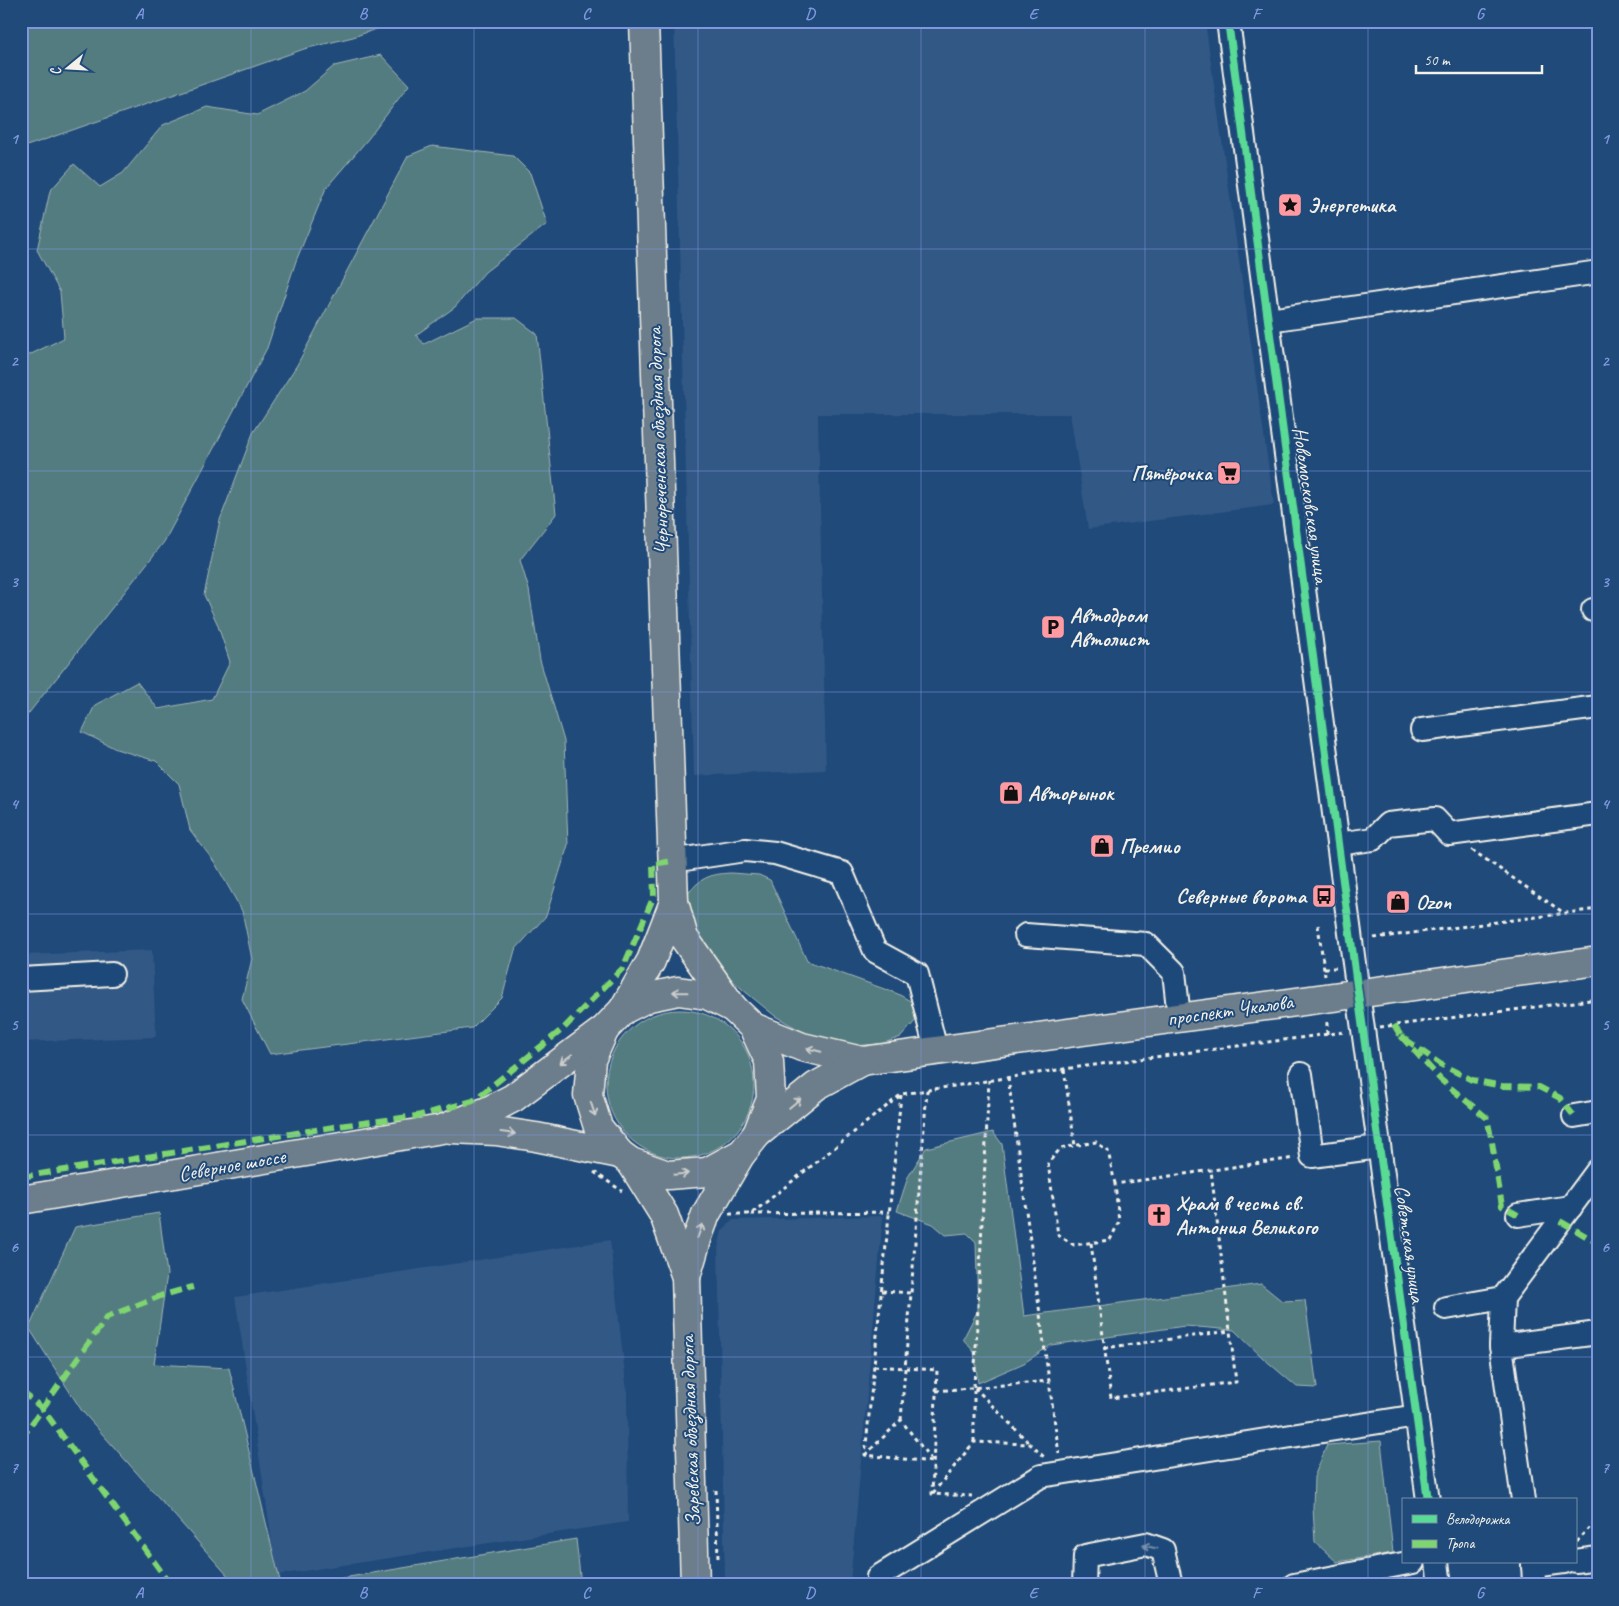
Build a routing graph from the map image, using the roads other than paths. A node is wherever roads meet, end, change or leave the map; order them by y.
1 (644, 21) edge
2 (1228, 21) edge
3 (1592, 272) dead end
4 (1269, 320) junction
5 (1598, 707) edge
6 (1422, 730) dead end
7 (1598, 814) edge
8 (1338, 844) junction
9 (672, 861) junction
10 (674, 902) junction
11 (1026, 935) dead end
12 (1598, 961) edge
13 (112, 974) dead end
14 (21, 979) edge
15 (1358, 993) junction
16 (733, 1008) junction
17 (1180, 1017) junction
18 (614, 1020) junction
19 (753, 1027) junction
20 (936, 1050) junction
21 (862, 1060) junction
22 (1301, 1074) dead end
23 (1598, 1112) edge
24 (1574, 1116) dead end
25 (442, 1129) junction
26 (749, 1144) junction
27 (1379, 1147) junction
28 (625, 1158) junction
29 (1598, 1170) edge
30 (21, 1200) edge
31 (1571, 1206) junction
32 (1518, 1215) dead end
33 (686, 1277) junction
34 (1503, 1298) junction
35 (1446, 1308) dead end
36 (1598, 1333) edge
37 (1500, 1346) junction
38 (1417, 1416) junction
39 (1428, 1498) edge
40 (1523, 1498) edge
41 (1598, 1558) edge
42 (1576, 1561) edge
43 (1403, 1564) edge
44 (1437, 1564) edge
45 (1557, 1564) edge
46 (1533, 1571) edge
47 (878, 1577) dead end
48 (694, 1585) edge
49 (1084, 1585) edge
50 (1171, 1585) edge
51 (1294, 1585) edge
52 (1440, 1585) edge

1 - 9 main road, Чернореченская объездная дорога
2 - 4 street, Новомосковская улица
3 - 4 street
4 - 8 street, Новомосковская улица
5 - 6 street
7 - 8 street
8 - 15 street, Новомосковская улица
9 - 10 main road, Чернореченская объездная дорога
9 - 20 street
10 - 16 main road
10 - 18 main road
11 - 17 street
12 - 15 main road, проспект Чкалова
13 - 14 street
15 - 17 main road, проспект Чкалова
15 - 27 street, Советская улица
16 -> 18 main road
16 - 19 main road
17 - 20 main road, проспект Чкалова
18 -> 25 main road
18 -> 28 main road
21 -> 19 main road
19 - 26 main road
20 - 21 main road, проспект Чкалова
26 -> 21 main road
22 - 27 street
23 - 24 street
25 -> 28 main road
25 - 30 main road, Северное шоссе
28 -> 26 main road
33 -> 26 main road
27 - 38 street, Советская улица
28 - 33 main road
29 - 31 street
31 - 32 street
31 - 34 street
33 - 48 main road, Заревская объездная дорога
34 - 35 street
34 - 37 street
36 - 37 street
37 - 40 street
38 - 39 street, Советская улица
38 - 47 street
41 - 42 street
43 - 51 street
44 - 52 street
45 - 46 street
50 -> 49 street

